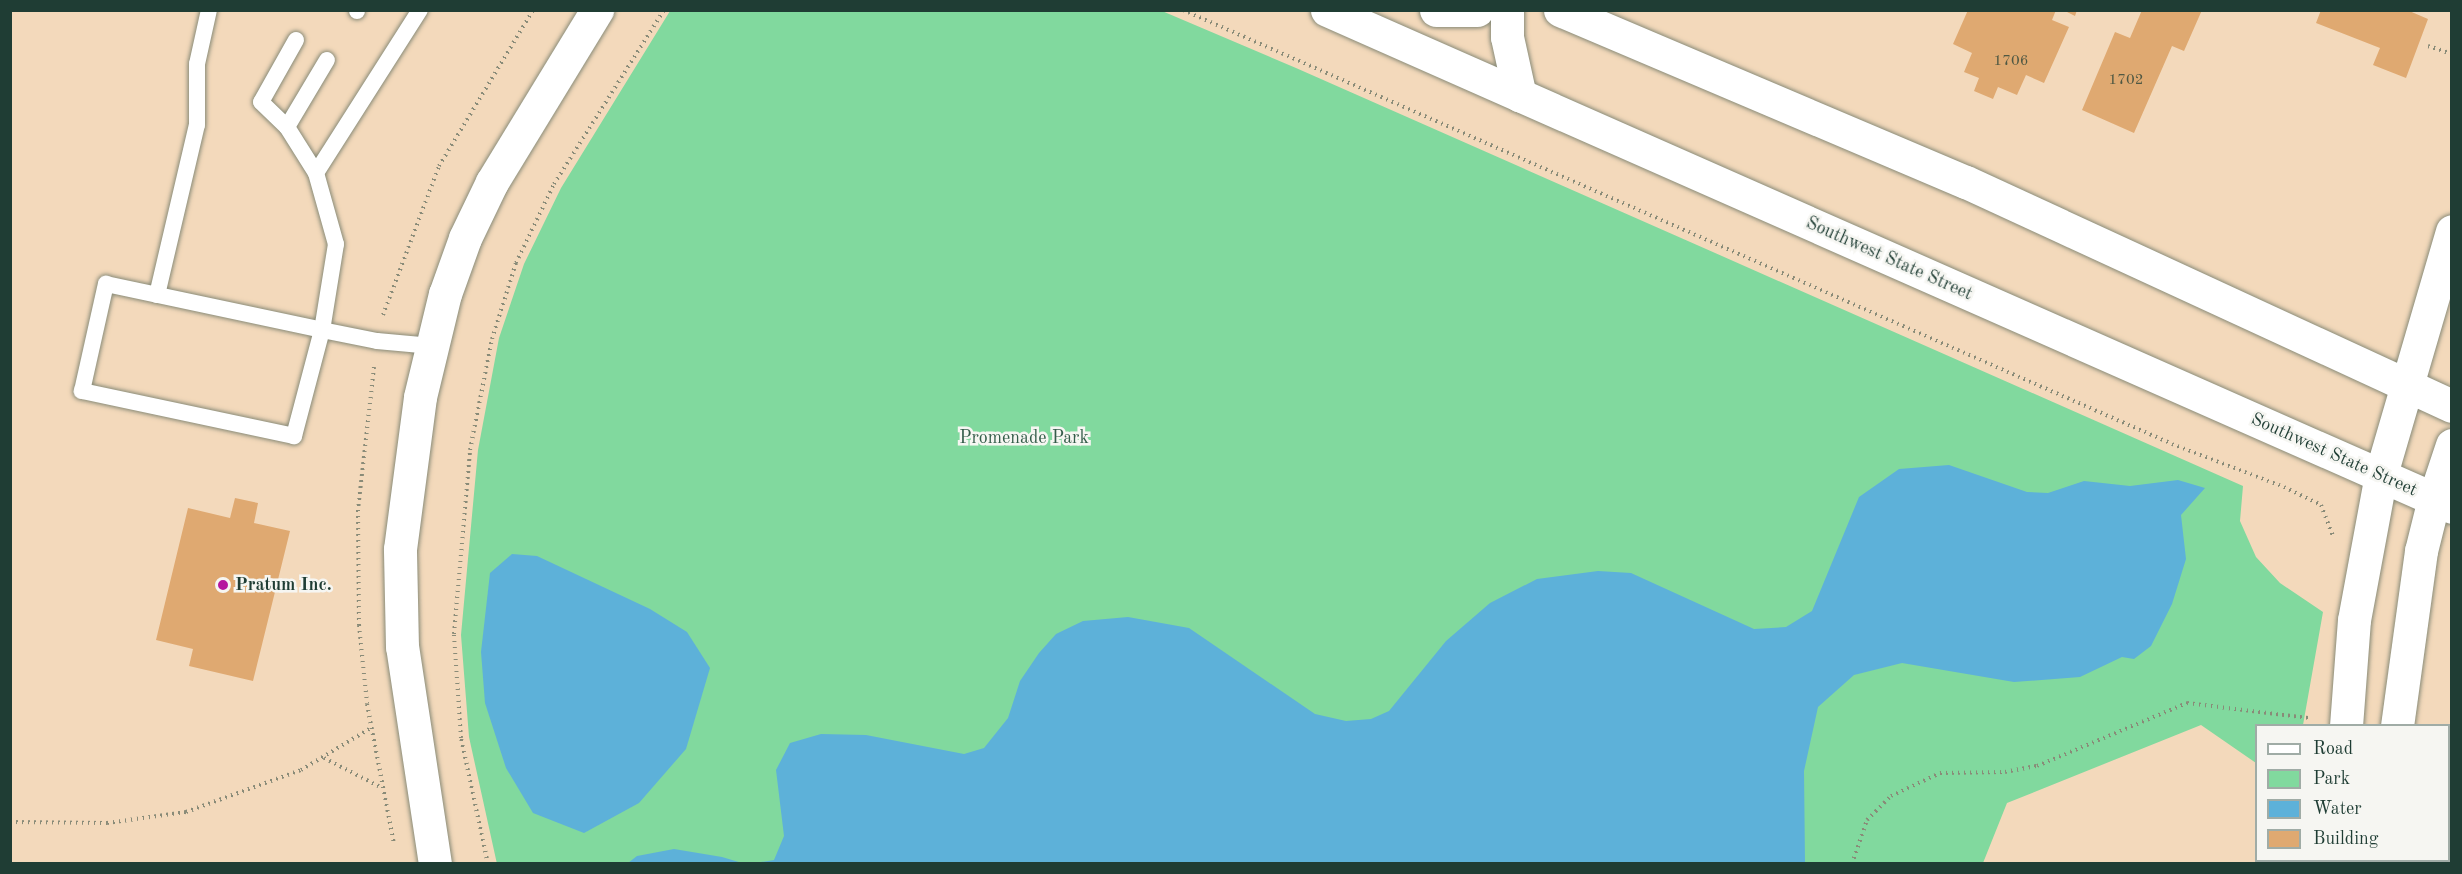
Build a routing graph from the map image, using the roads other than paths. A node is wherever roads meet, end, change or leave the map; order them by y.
1 (209, 10) edge
2 (420, 10) edge
3 (597, 10) edge
4 (1327, 10) edge
5 (1436, 10) edge
6 (1477, 10) edge
7 (1507, 10) edge
8 (1560, 10) edge
9 (296, 40) dead end
10 (327, 60) dead end
11 (1520, 96) junction
12 (287, 127) junction
13 (316, 173) junction
14 (2451, 231) edge
15 (157, 295) junction
16 (322, 330) junction
17 (432, 346) junction
18 (2407, 387) junction
19 (2451, 406) edge
20 (2451, 445) edge
21 (2380, 474) junction
22 (2443, 503) edge
23 (2346, 724) edge
24 (2397, 724) edge
25 (435, 864) edge

1 - 15 lane
2 - 13 lane
3 - 17 main road
4 - 11 main road, Southwest State Street
5 - 6 main road
7 - 11 main road
8 - 18 main road
9 - 12 lane
10 - 12 lane
11 - 21 main road, Southwest State Street
12 - 13 lane
13 - 16 lane
14 - 18 main road
15 - 16 lane
15 - 16 lane
16 - 17 lane
17 - 25 main road
18 - 19 main road
18 - 21 main road
20 - 22 main road
21 - 22 main road, Southwest State Street
21 - 23 main road
22 - 24 main road

